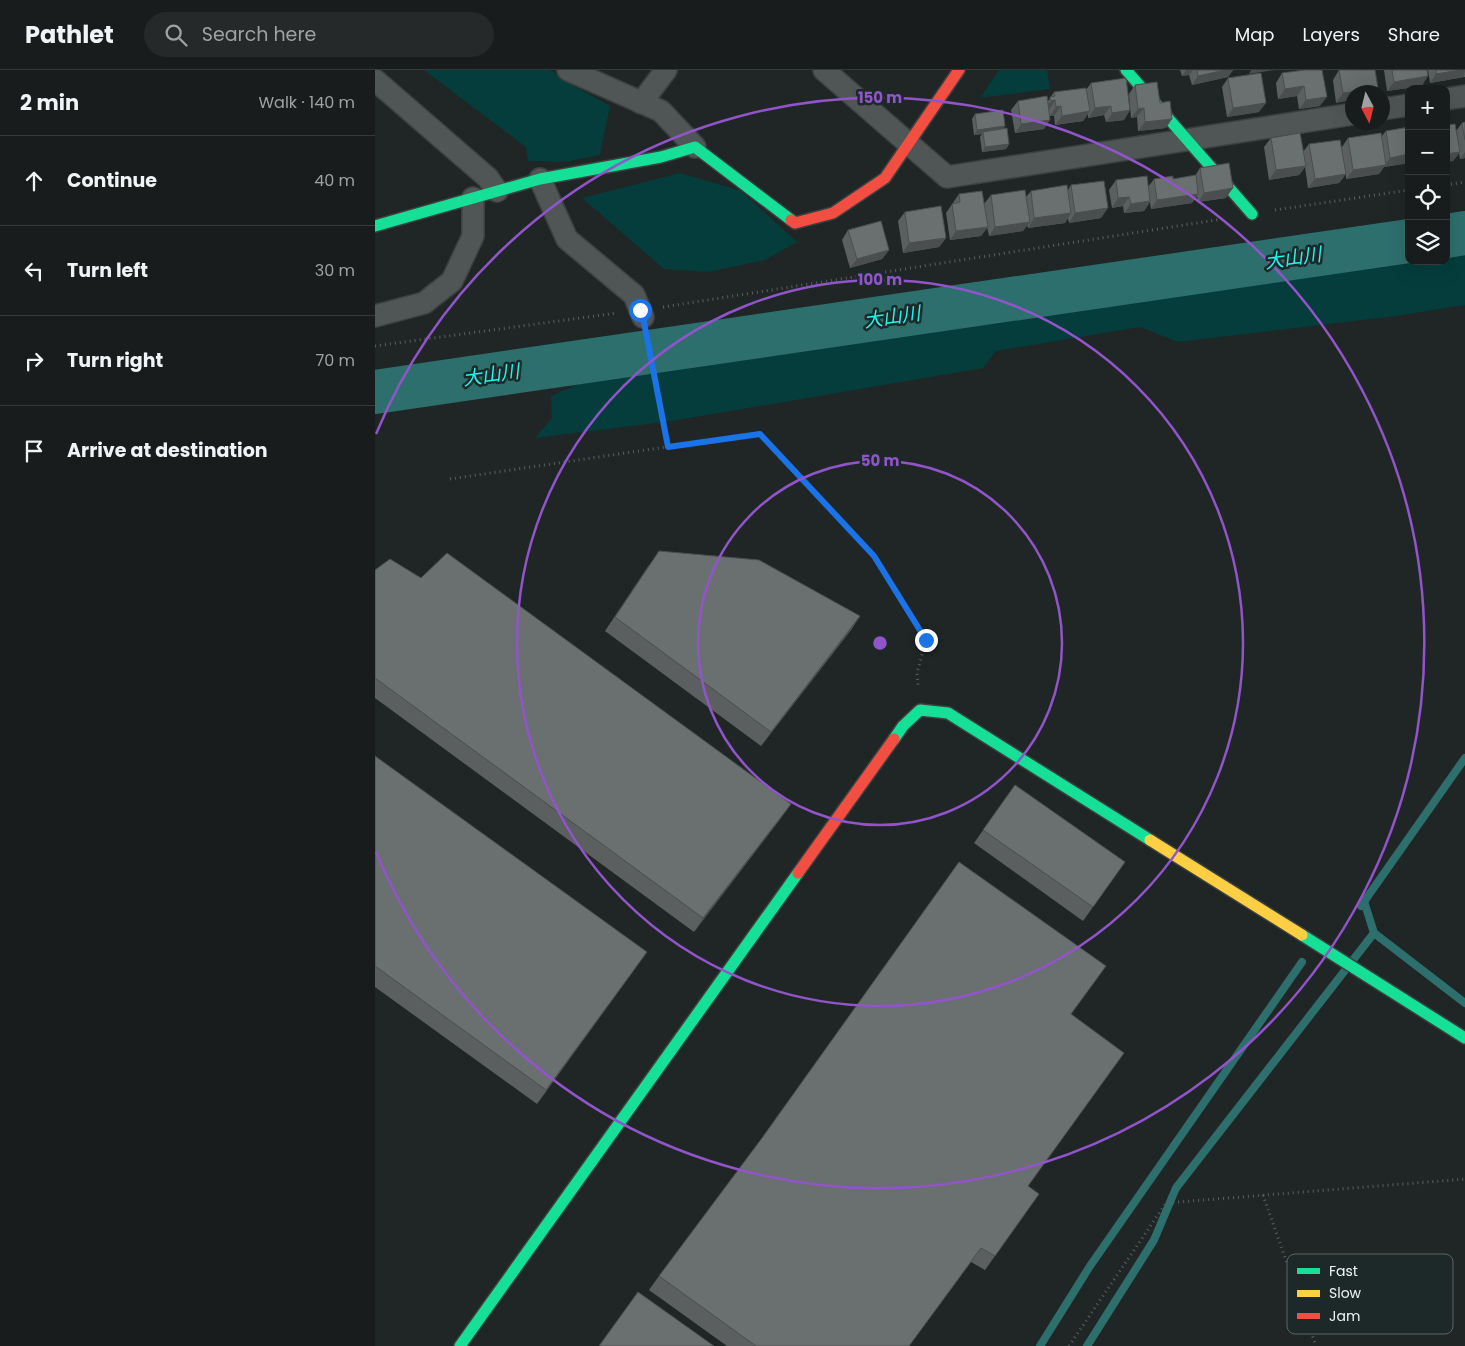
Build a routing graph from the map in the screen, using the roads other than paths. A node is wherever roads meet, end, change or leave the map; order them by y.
1 (568, 70) edge
2 (666, 70) edge
3 (824, 70) edge
4 (959, 70) edge
5 (1126, 70) edge
6 (375, 80) edge
7 (1465, 96) edge
8 (1450, 98) edge
9 (641, 103) junction
10 (1405, 106) edge
11 (1390, 108) edge
12 (1345, 115) edge
13 (1187, 140) junction
14 (909, 144) junction
15 (695, 147) junction
16 (540, 179) junction
17 (497, 191) junction
18 (473, 198) junction
19 (1252, 214) road end
20 (375, 226) edge
21 (642, 313) road end
22 (375, 316) edge
23 (1465, 1038) edge
24 (460, 1346) edge

1 - 9 street
2 - 9 street
3 - 14 street
4 - 14 street
5 - 13 street
6 - 17 street
7 - 8 street
9 - 15 street
10 - 11 street
12 - 13 street
13 - 14 street
13 - 19 street
14 - 15 street
15 - 16 street
16 - 17 street
16 - 21 street
17 - 18 street
18 - 20 street
18 - 22 street
23 - 24 street

